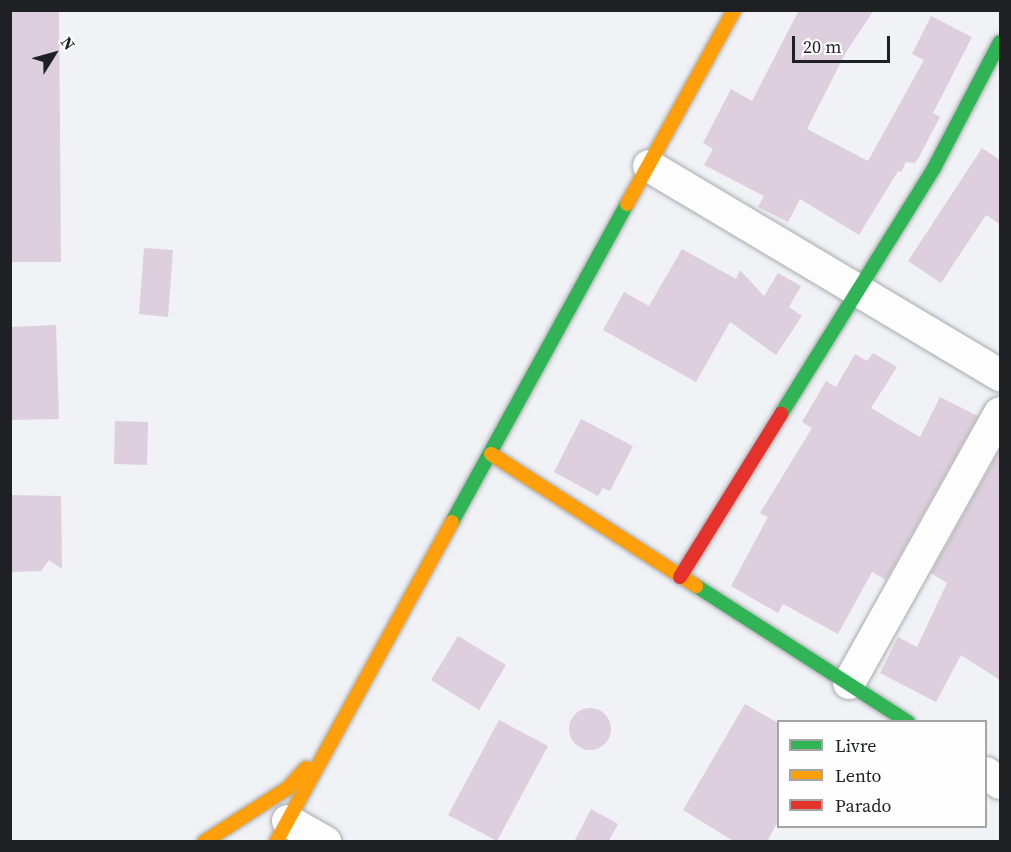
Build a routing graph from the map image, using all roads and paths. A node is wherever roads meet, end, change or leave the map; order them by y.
1 (734, 10) edge
2 (1000, 42) edge
3 (649, 166) junction
4 (859, 291) junction
5 (1000, 375) edge
6 (1000, 413) edge
7 (491, 454) junction
8 (680, 577) junction
9 (849, 683) junction
10 (905, 720) edge
11 (333, 739) junction
12 (987, 774) edge
13 (1000, 783) edge
14 (282, 831) edge
15 (204, 842) edge
16 (325, 842) edge

1 - 3 street
2 - 4 street
3 - 4 street
3 - 7 street
4 - 5 street
4 - 8 street
6 - 9 street
7 - 8 street
7 - 11 street
8 - 9 street
9 - 10 street
11 - 14 street
11 - 15 street
12 - 13 street
14 - 16 street

